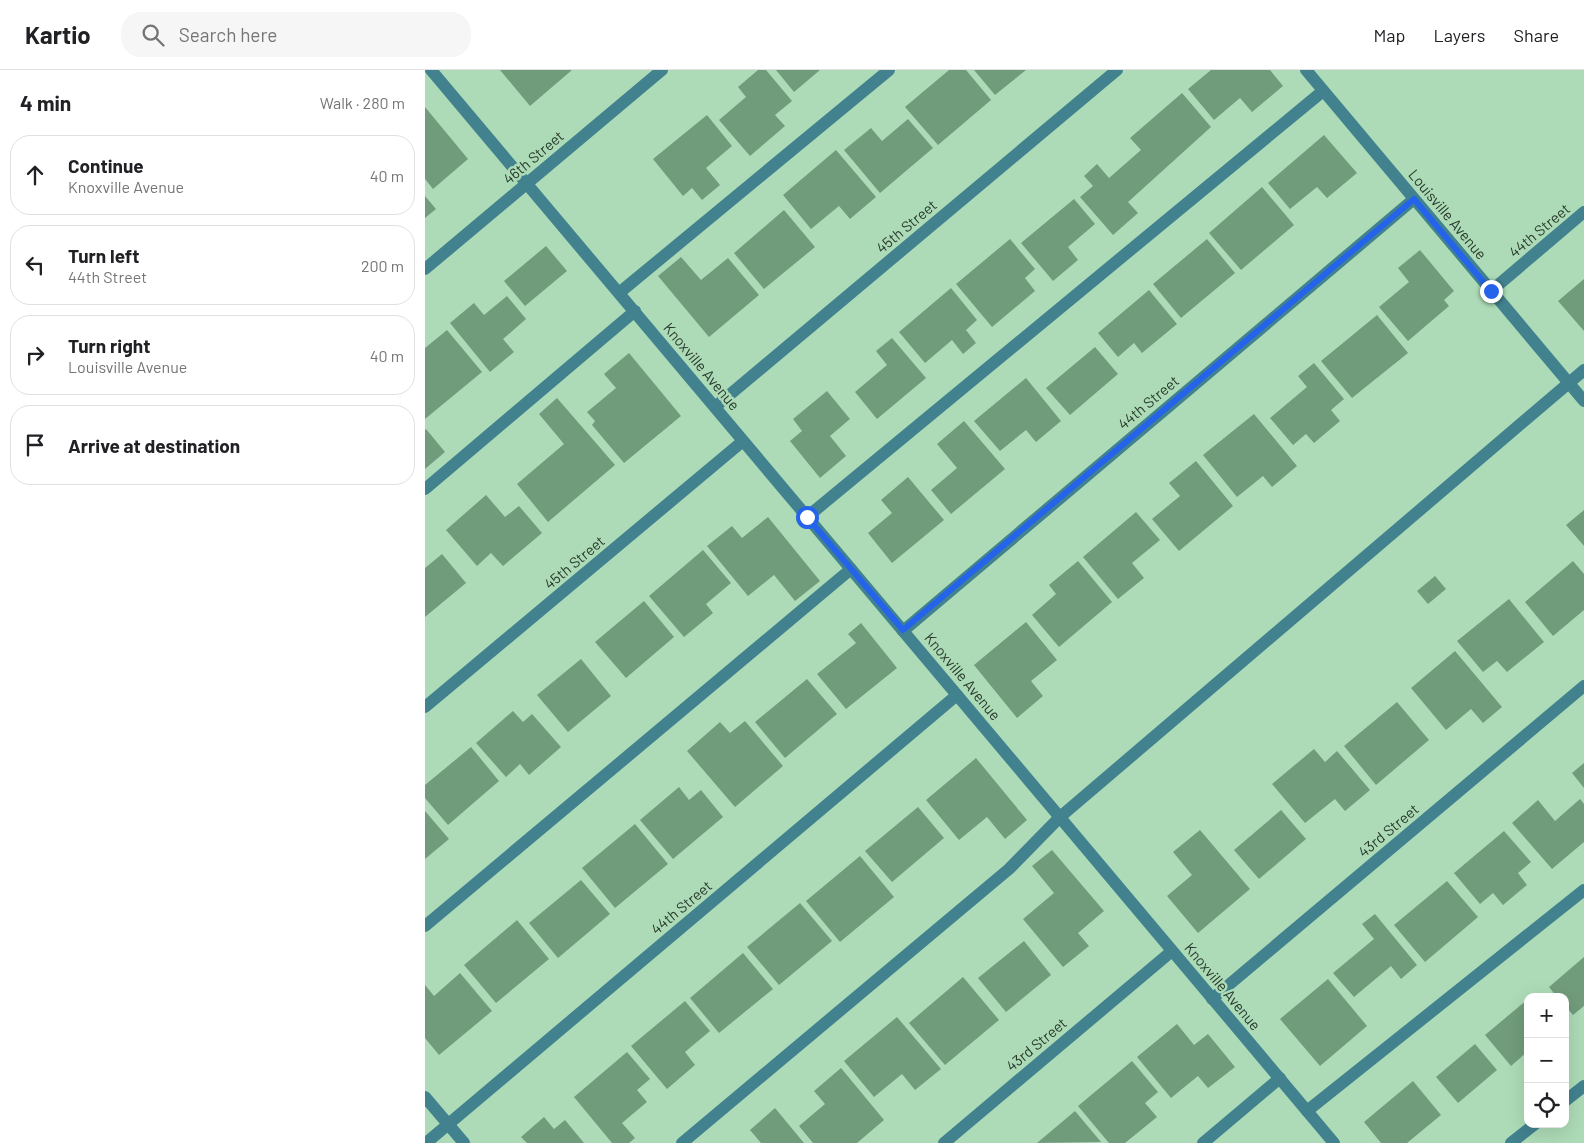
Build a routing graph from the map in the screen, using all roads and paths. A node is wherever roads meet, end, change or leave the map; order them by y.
1 (431, 70) edge
2 (662, 70) edge
3 (889, 70) edge
4 (1117, 70) edge
5 (1305, 70) edge
6 (1323, 91) junction
7 (527, 183) junction
8 (1414, 199) junction
9 (1584, 212) edge
10 (425, 269) edge
11 (1491, 291) junction
12 (619, 293) junction
13 (635, 312) junction
14 (1584, 370) edge
15 (1569, 383) junction
16 (1584, 401) edge
17 (715, 407) junction
18 (743, 441) junction
19 (425, 488) edge
20 (807, 517) junction
21 (851, 569) junction
22 (903, 630) junction
23 (1584, 686) edge
24 (957, 695) junction
25 (425, 707) edge
26 (1060, 817) junction
27 (1584, 890) edge
28 (425, 926) edge
29 (1172, 951) junction
30 (1212, 999) junction
31 (1280, 1078) junction
32 (1584, 1086) edge
33 (425, 1097) edge
34 (1569, 1098) edge
35 (1307, 1111) junction
36 (448, 1125) junction
37 (1530, 1128) edge
38 (426, 1143) edge
39 (463, 1143) edge
40 (682, 1143) edge
41 (943, 1143) edge
42 (1203, 1143) edge
43 (1334, 1143) edge
44 (1511, 1143) edge

1 - 7 street, Knoxville Avenue
2 - 7 street, 46th Street
3 - 12 street
4 - 17 street, 45th Street
5 - 6 street, Louisville Avenue
6 - 8 street, Louisville Avenue
6 - 20 street
7 - 10 street, 46th Street
7 - 12 street, Knoxville Avenue
8 - 11 street, Louisville Avenue
8 - 22 street, 44th Street
9 - 11 street, 44th Street
11 - 15 street, Louisville Avenue
12 - 13 street, Knoxville Avenue
13 - 17 street, Knoxville Avenue
13 - 19 street
14 - 15 street
15 - 16 street, Louisville Avenue
15 - 26 street
17 - 18 street, Knoxville Avenue
18 - 20 street, Knoxville Avenue
18 - 25 street, 45th Street
20 - 21 street, Knoxville Avenue
21 - 22 street, Knoxville Avenue
21 - 28 street
22 - 24 street, Knoxville Avenue
23 - 30 street, 43rd Street
24 - 26 street, Knoxville Avenue
24 - 36 street, 44th Street
26 - 29 street, Knoxville Avenue
26 - 40 street
27 - 35 street
29 - 30 street, Knoxville Avenue
29 - 41 street, 43rd Street
30 - 31 street, Knoxville Avenue
31 - 35 street, Knoxville Avenue
31 - 42 street
32 - 34 street
33 - 36 street
35 - 43 street, Knoxville Avenue
36 - 38 street, 44th Street
36 - 39 street
37 - 44 street

